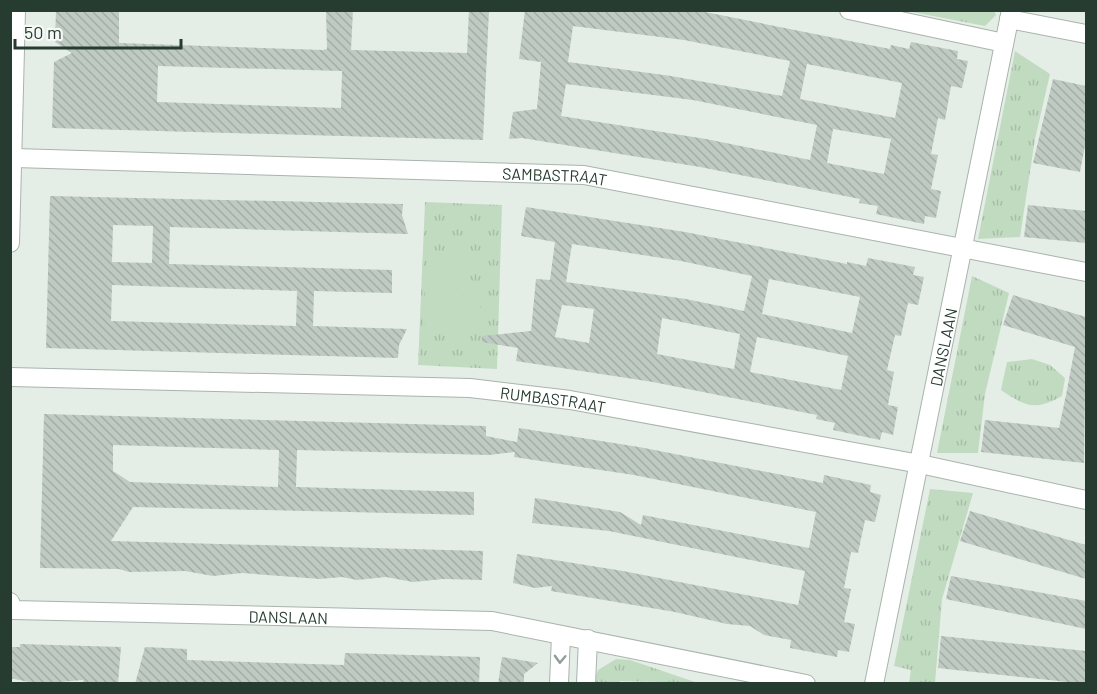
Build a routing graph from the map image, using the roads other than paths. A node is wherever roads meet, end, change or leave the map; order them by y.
1 (16, 10) edge
2 (849, 10) edge
3 (1010, 15) edge
4 (1086, 34) edge
5 (1004, 43) junction
6 (15, 159) junction
7 (10, 243) edge
8 (963, 250) junction
9 (1086, 273) edge
10 (10, 377) edge
11 (920, 464) junction
12 (1086, 500) edge
13 (12, 606) edge
14 (561, 635) junction
15 (588, 639) junction
16 (559, 684) edge
17 (586, 684) edge
18 (806, 684) edge
19 (874, 684) edge

1 - 6 street
2 - 5 street
3 - 4 street
3 - 5 street, DANSLAAN
5 - 8 street, DANSLAAN
6 - 7 street
6 - 8 street, SAMBASTRAAT
8 - 9 street, SAMBASTRAAT
8 - 11 street, DANSLAAN
10 - 11 street, RUMBASTRAAT
11 - 12 street, RUMBASTRAAT
11 - 19 street, DANSLAAN
13 - 14 street, DANSLAAN
14 - 15 street, DANSLAAN
14 -> 16 street
15 - 17 street
15 - 18 street, DANSLAAN

